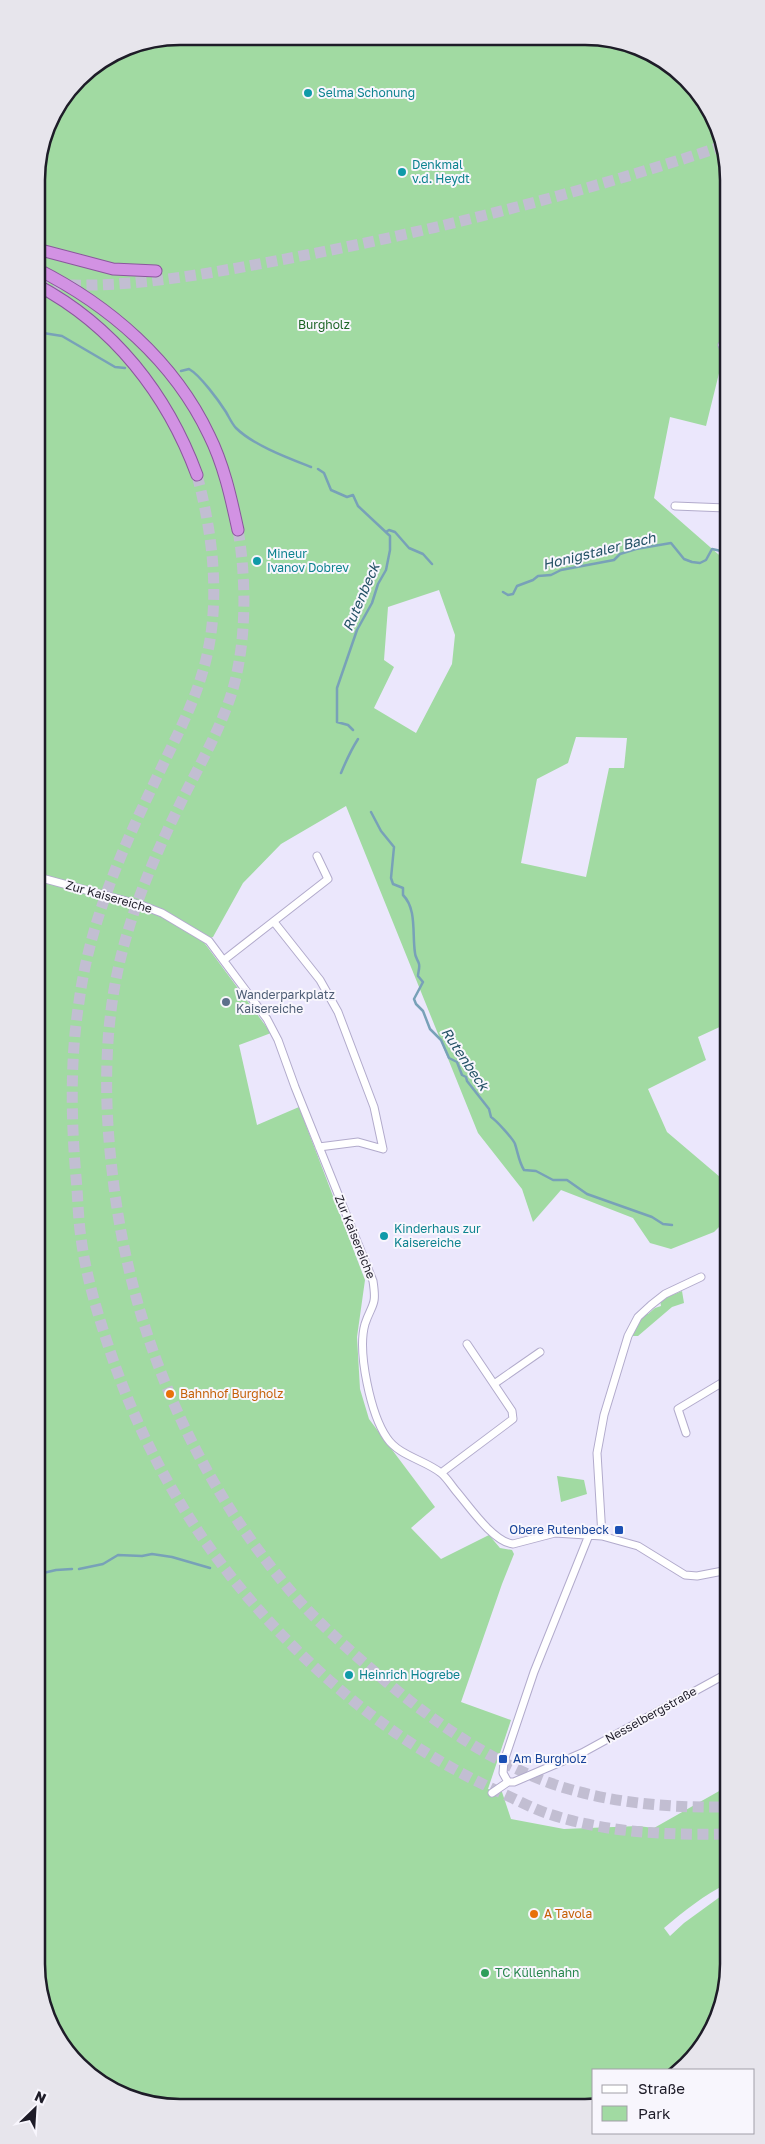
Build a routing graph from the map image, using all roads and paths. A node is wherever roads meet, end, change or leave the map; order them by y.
1 (45, 251) edge
2 (156, 271) dead end
3 (45, 273) edge
4 (45, 290) edge
5 (196, 475) tunnel mouth
6 (675, 506) dead end
7 (720, 508) edge
8 (238, 530) tunnel mouth
9 (316, 856) dead end
10 (45, 879) edge
11 (274, 922) junction
12 (224, 960) junction
13 (318, 1147) junction
14 (701, 1277) dead end
15 (467, 1344) dead end
16 (540, 1352) dead end
17 (494, 1384) junction
18 (720, 1384) edge
19 (686, 1432) dead end
20 (441, 1473) junction
21 (589, 1535) junction
22 (602, 1536) junction
23 (720, 1572) edge
24 (720, 1677) edge
25 (508, 1782) junction
26 (492, 1792) dead end

1 - 2 highway
3 - 8 highway
4 - 5 highway
6 - 7 street
9 - 11 street
10 - 12 street, Zur Kaisereiche
11 - 12 street
11 - 13 street
12 - 13 street, Zur Kaisereiche
13 - 20 street, Zur Kaisereiche
14 - 22 street
15 - 17 street
16 - 17 street
17 - 20 street
18 - 19 street
20 - 21 street, Zur Kaisereiche
21 - 22 street
21 - 25 street
22 - 23 street
24 - 25 street, Nesselbergstraße
25 - 26 street, Nesselbergstraße

